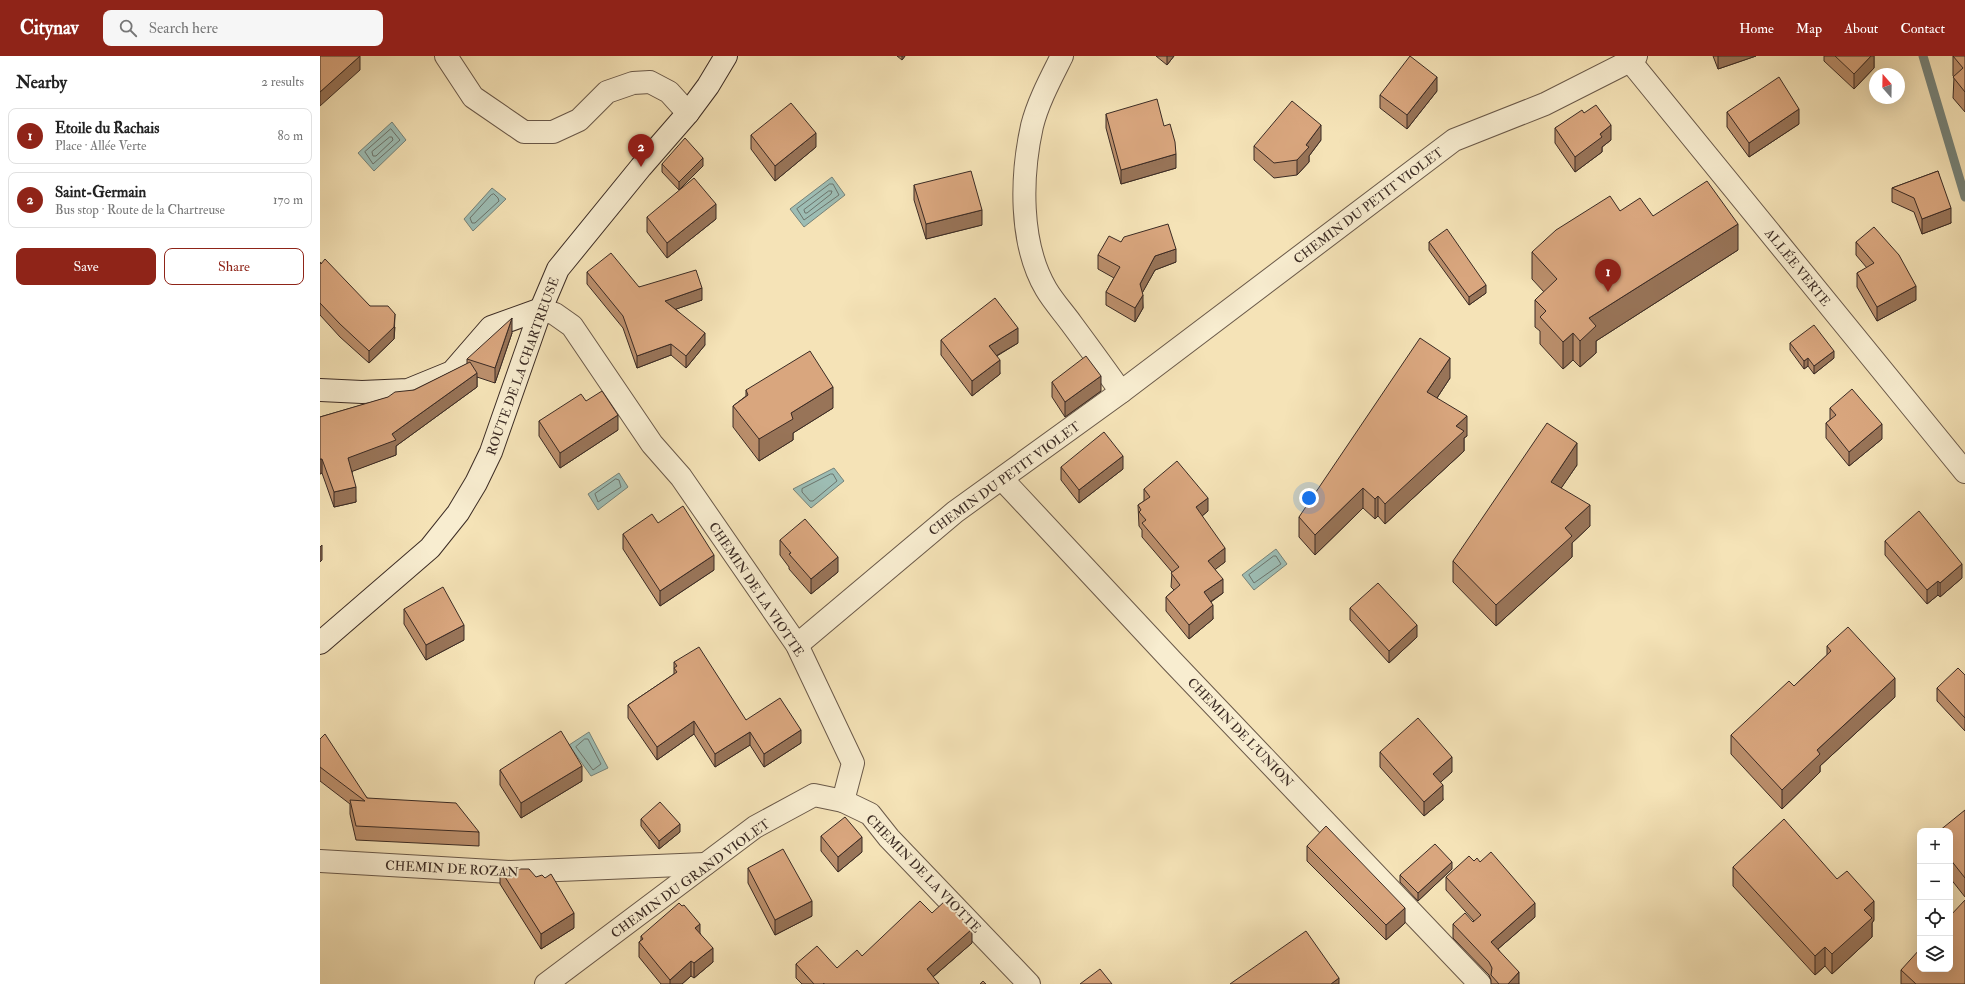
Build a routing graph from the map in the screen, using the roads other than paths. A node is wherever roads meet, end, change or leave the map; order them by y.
1 (446, 56) edge
2 (726, 56) edge
3 (1062, 56) edge
4 (1633, 59) edge
5 (688, 113) junction
6 (541, 309) junction
7 (320, 390) edge
8 (1121, 392) junction
9 (1965, 472) edge
10 (1002, 479) junction
11 (320, 643) edge
12 (797, 645) junction
13 (843, 801) junction
14 (320, 861) edge
15 (705, 864) junction
16 (546, 984) edge
17 (1029, 984) edge
18 (1480, 984) edge

1 - 5 street
2 - 5 street, ROUTE DE LA CHARTREUSE
3 - 8 street
4 - 8 street, CHEMIN DU PETIT VIOLET
4 - 9 street, ALLÉE VERTE
5 - 6 street, ROUTE DE LA CHARTREUSE
6 - 7 street
6 - 11 street, ROUTE DE LA CHARTREUSE
6 - 12 street, CHEMIN DE LA VIOTTE
8 - 10 street, CHEMIN DU PETIT VIOLET
10 - 12 street, CHEMIN DU PETIT VIOLET
10 - 18 street, CHEMIN DE L'UNION
12 - 13 street, CHEMIN DE LA VIOTTE
13 - 15 street, CHEMIN DU GRAND VIOLET
13 - 17 street, CHEMIN DE LA VIOTTE
14 - 15 street, CHEMIN DE ROZAN
15 - 16 street, CHEMIN DU GRAND VIOLET

